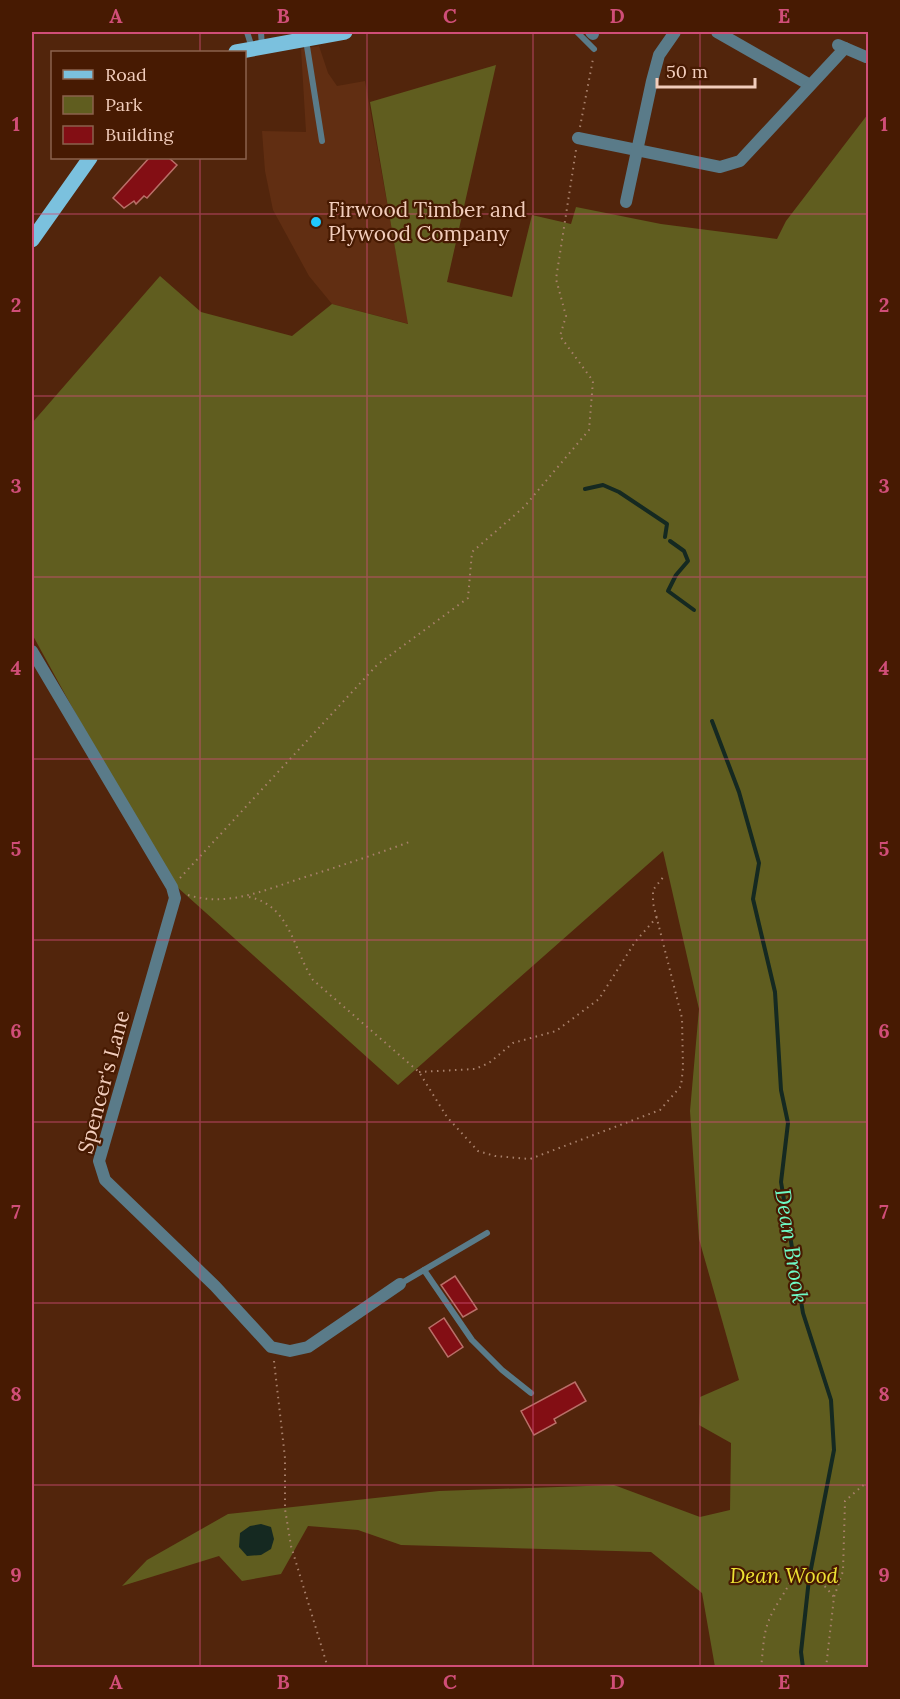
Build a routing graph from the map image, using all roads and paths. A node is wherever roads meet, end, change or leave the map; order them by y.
1 (247, 32) edge
2 (345, 32) edge
3 (577, 32) edge
4 (675, 32) edge
5 (717, 32) edge
6 (306, 40) junction
7 (258, 42) edge
8 (594, 49) joint
9 (238, 51) edge
10 (866, 57) dead end
11 (810, 85) junction
12 (578, 138) junction
13 (322, 141) dead end
14 (638, 150) junction
15 (89, 159) edge
16 (626, 202) dead end
17 (32, 240) edge
18 (32, 651) edge
19 (412, 841) dead end
20 (664, 876) dead end
21 (172, 887) junction
22 (246, 896) junction
23 (657, 917) junction
24 (419, 1072) junction
25 (487, 1233) dead end
26 (424, 1270) junction
27 (400, 1284) joint
28 (271, 1347) junction
29 (531, 1393) dead end
30 (868, 1481) edge
31 (834, 1597) junction
32 (328, 1668) edge
33 (761, 1668) edge
34 (826, 1668) edge

1 - 7 lane
2 - 6 main road
3 - 8 lane
4 - 14 street
5 - 11 street
6 - 7 main road
6 - 13 lane
7 - 9 main road
8 - 12 path
10 - 11 street
11 - 14 street
12 - 14 street
12 - 21 path
14 - 16 street
15 - 17 main road
18 - 21 street
19 - 22 path
20 - 23 path
21 - 22 path
21 - 28 street, Spencer's Lane
22 - 24 path
23 - 24 path
23 - 24 path
25 - 26 lane
26 - 27 lane
26 - 29 lane
27 - 28 street
28 - 32 path
30 - 31 path
31 - 33 path
31 - 34 path

